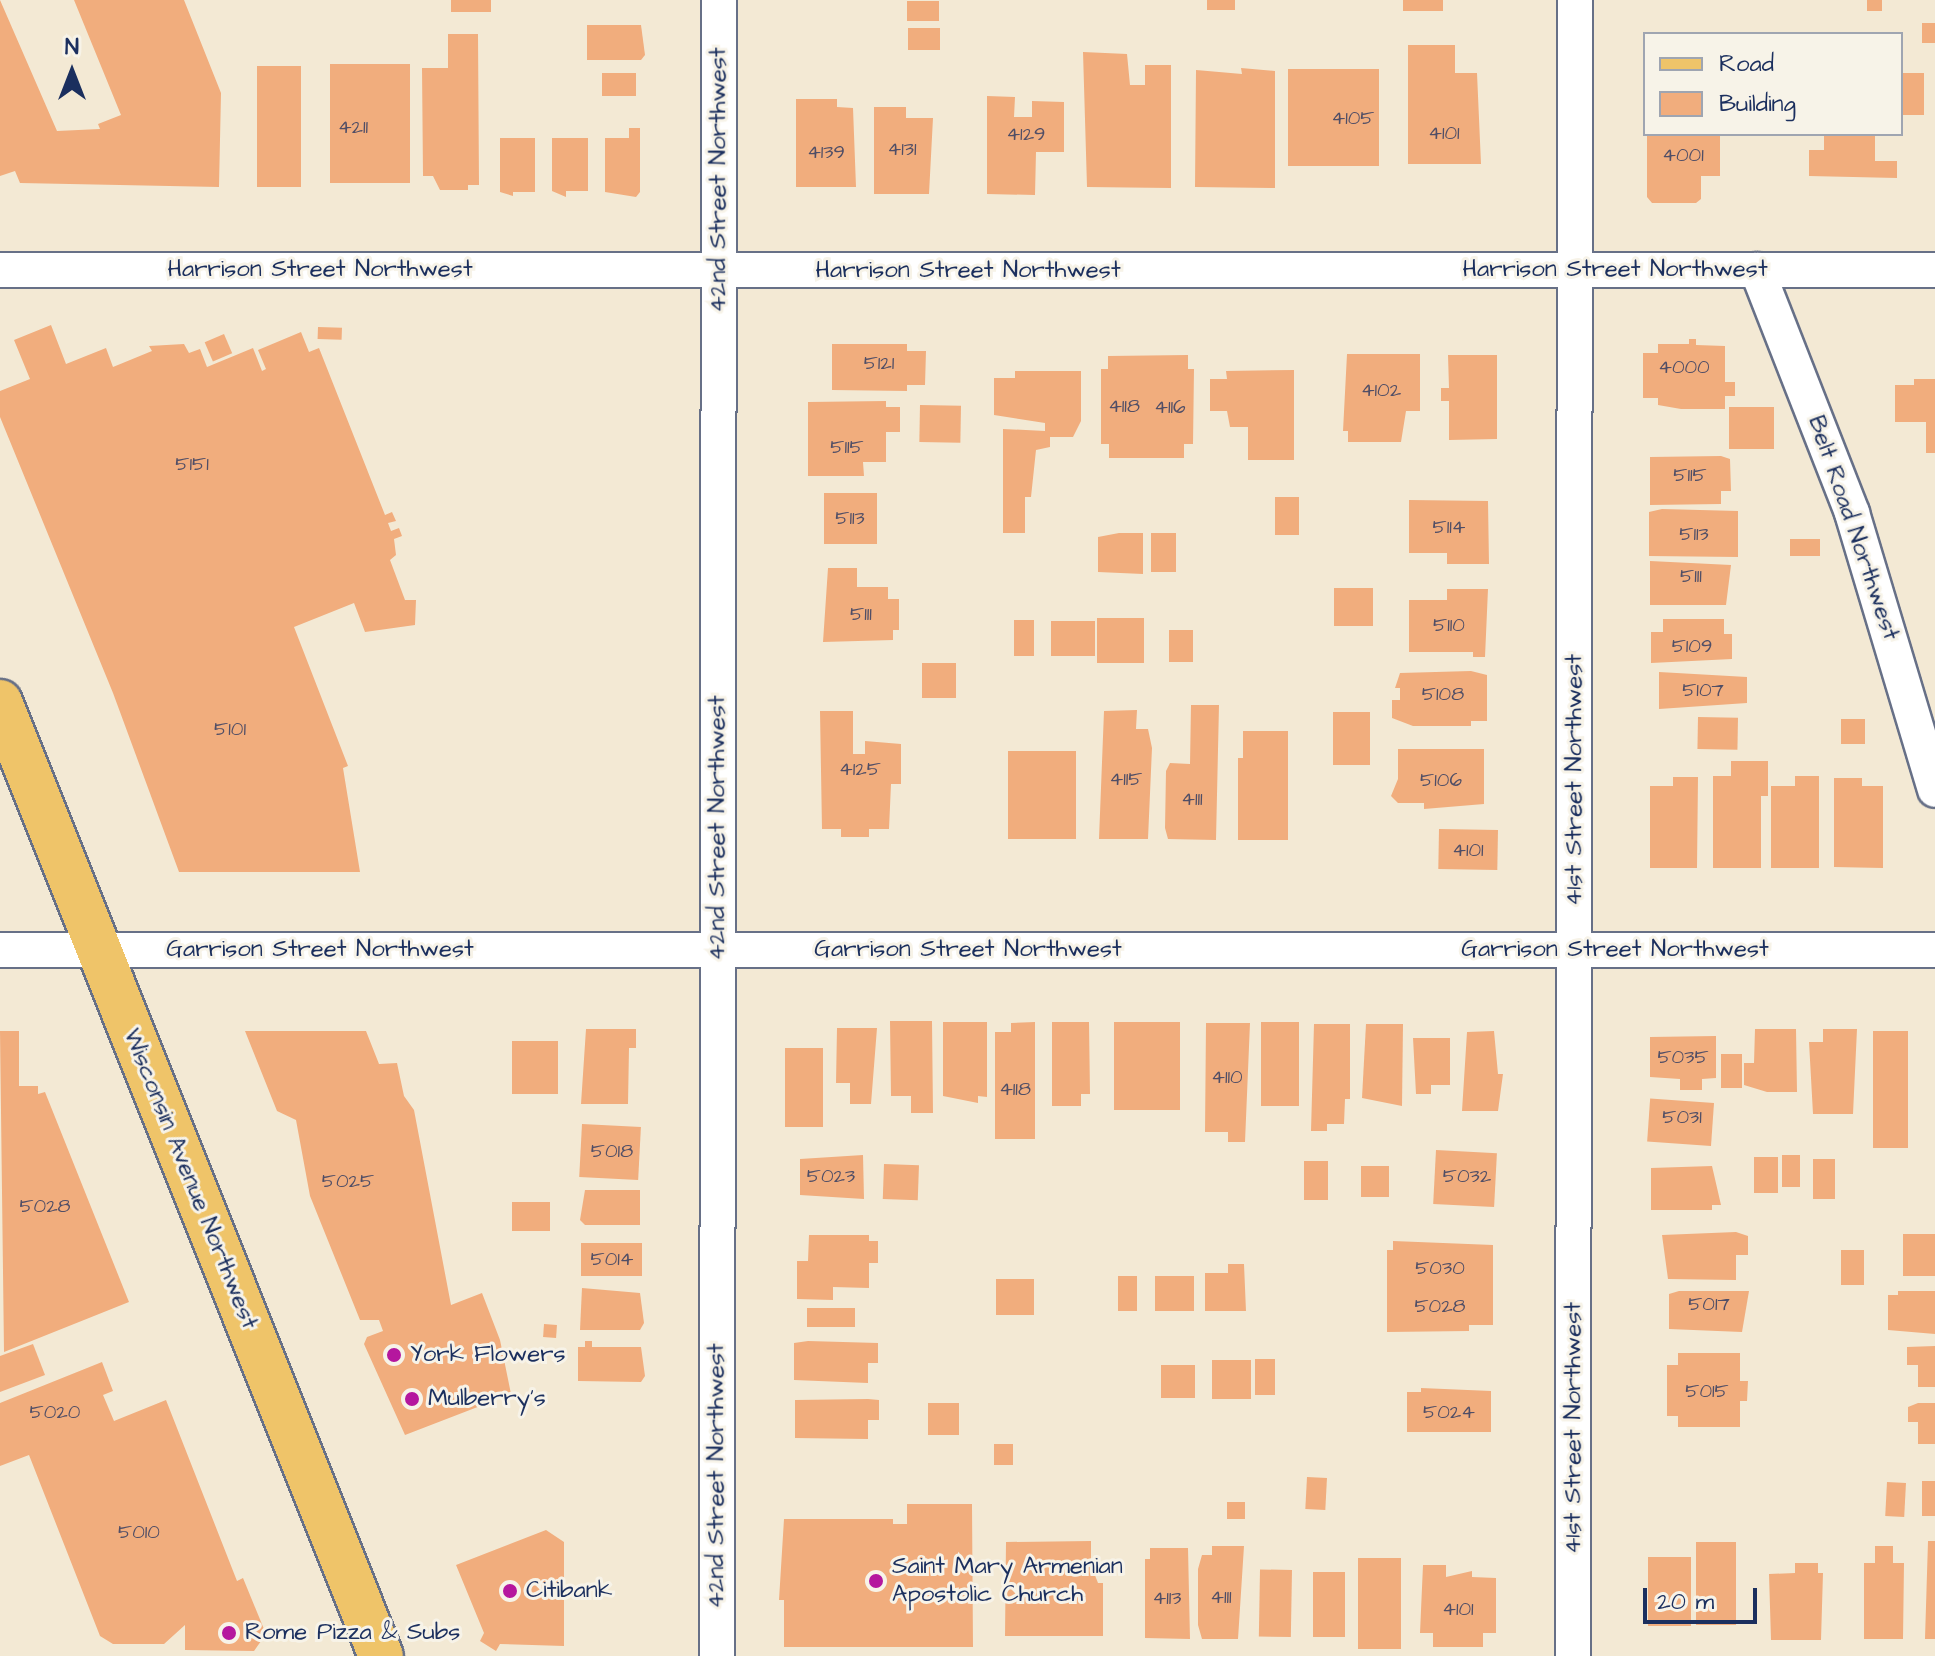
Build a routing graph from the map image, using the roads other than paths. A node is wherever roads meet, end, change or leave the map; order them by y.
1 (719, 0) edge
2 (1575, 0) edge
3 (0, 270) edge
4 (1757, 270) junction
5 (1935, 270) edge
6 (719, 271) junction
7 (1575, 271) junction
8 (0, 702) edge
9 (1935, 790) edge
10 (0, 950) edge
11 (99, 950) junction
12 (717, 950) junction
13 (1575, 950) junction
14 (1935, 950) edge
15 (381, 1656) edge
16 (717, 1656) edge
17 (1573, 1656) edge

1 - 6 street, 42nd Street Northwest
2 - 7 street, 41st Street Northwest
3 - 6 street, Harrison Street Northwest
4 - 5 street, Harrison Street Northwest
4 - 7 street, Harrison Street Northwest
4 - 9 street, Belt Road Northwest
6 - 7 street, Harrison Street Northwest
6 - 12 street, 42nd Street Northwest
7 - 13 street, 41st Street Northwest
8 - 11 main road, Wisconsin Avenue Northwest
10 - 11 street, Garrison Street Northwest
11 - 12 street, Garrison Street Northwest
11 - 15 main road, Wisconsin Avenue Northwest
12 - 13 street, Garrison Street Northwest
12 - 16 street, 42nd Street Northwest
13 - 14 street, Garrison Street Northwest
13 - 17 street, 41st Street Northwest

